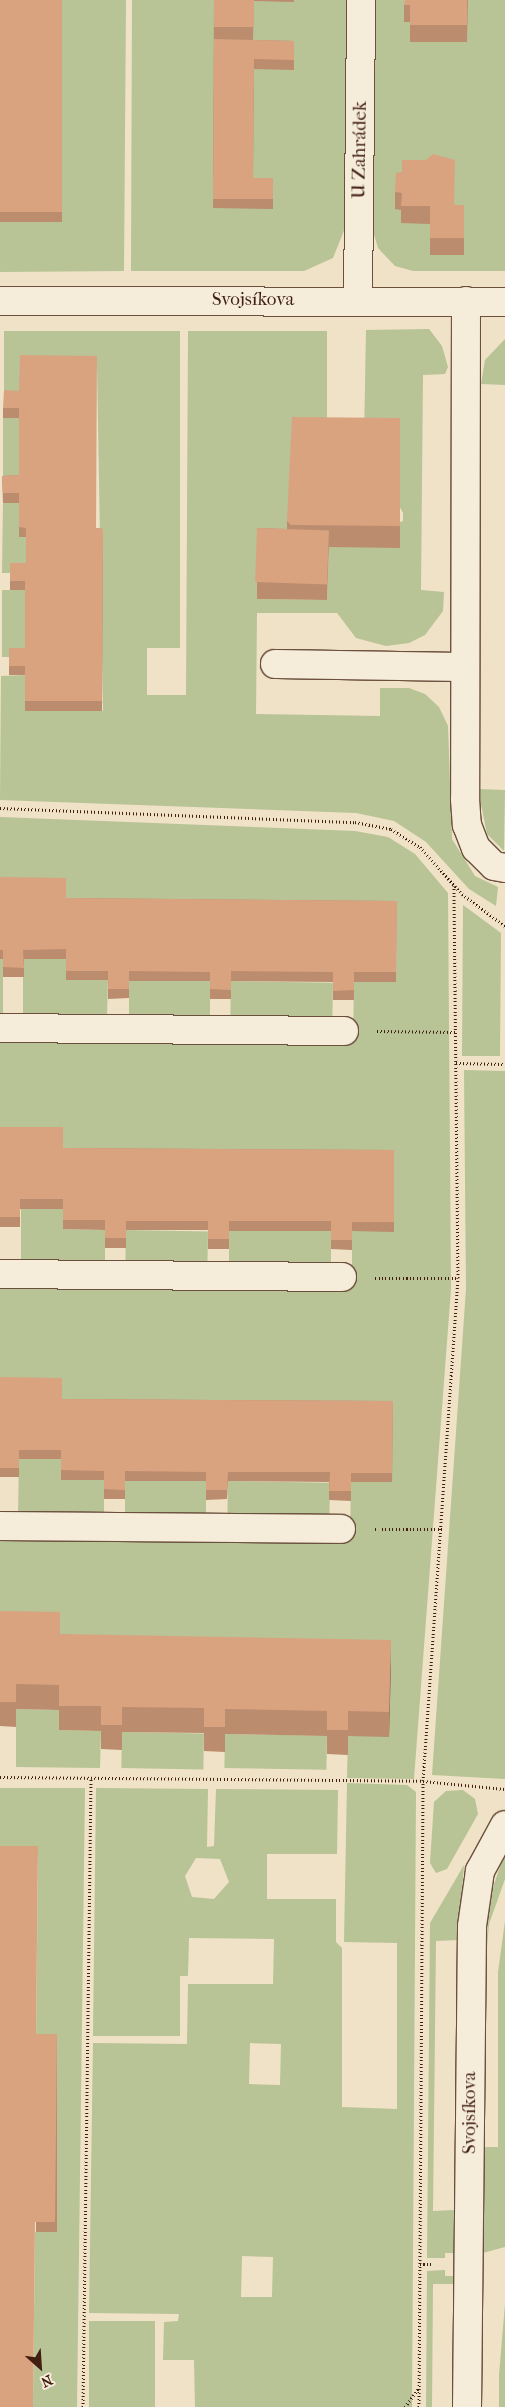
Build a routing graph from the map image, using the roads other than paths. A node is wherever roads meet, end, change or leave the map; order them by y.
1 (361, 0) edge
2 (358, 299) junction
3 (0, 301) edge
4 (466, 301) junction
5 (505, 302) edge
6 (275, 664) dead end
7 (463, 667) junction
8 (505, 868) edge
9 (0, 1028) edge
10 (344, 1031) road end
11 (0, 1274) edge
12 (342, 1277) road end
13 (0, 1526) edge
14 (341, 1529) road end
15 (505, 1825) edge
16 (468, 2407) edge

1 - 2 street, U Zahrádek
2 - 3 street, Svojsíkova
2 - 4 street, Svojsíkova
4 - 5 street, Svojsíkova
4 - 7 street
6 - 7 street
7 - 8 street
9 - 10 street
11 - 12 street
13 - 14 street
15 - 16 street, Svojsíkova

